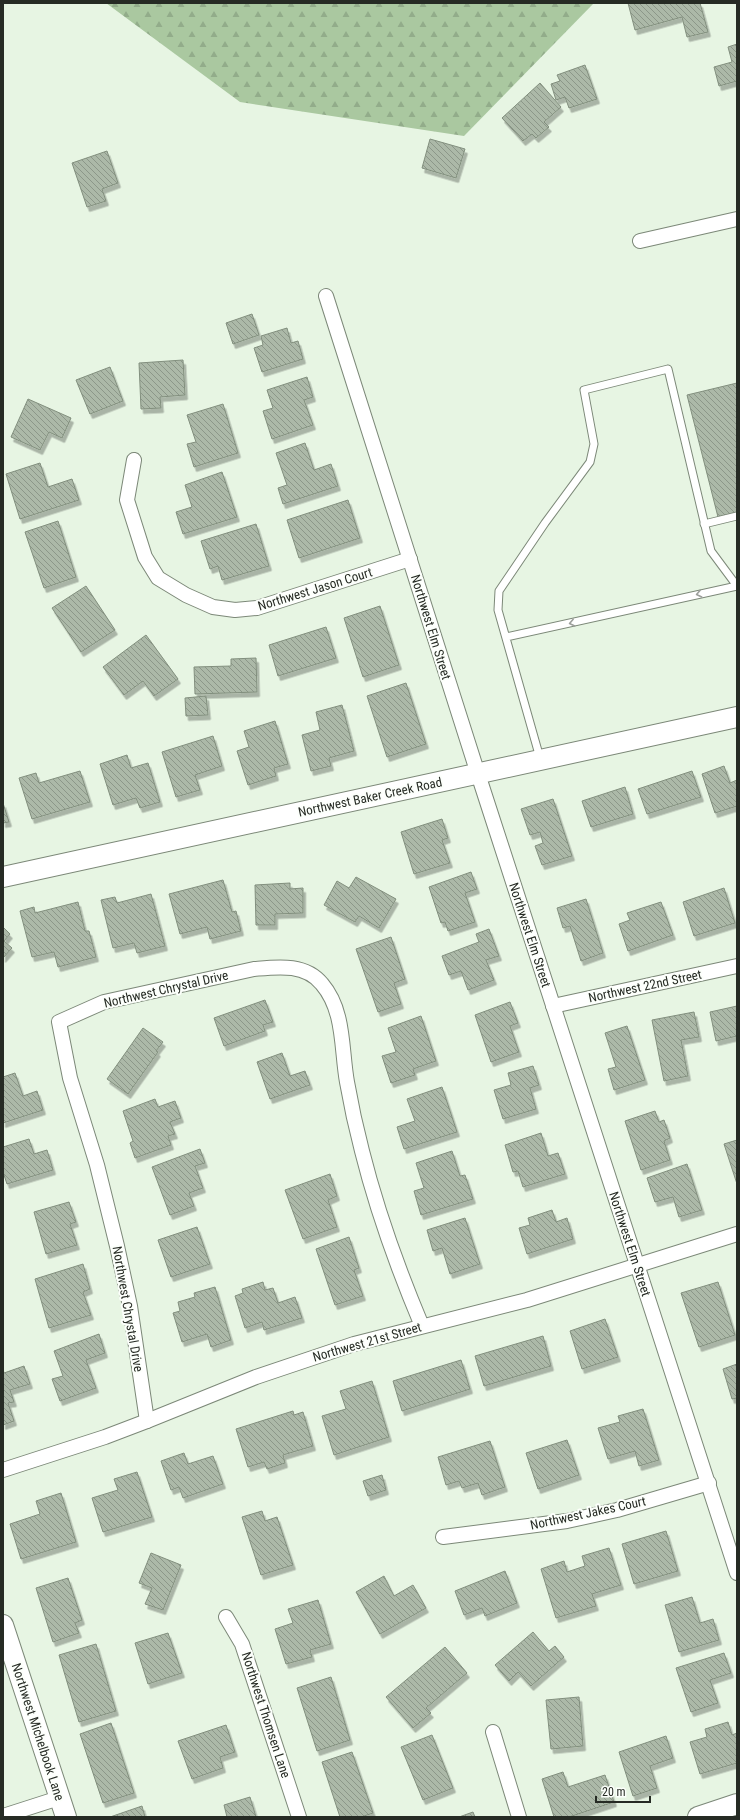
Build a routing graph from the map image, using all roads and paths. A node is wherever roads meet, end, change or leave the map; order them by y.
1 (737, 219) edge
2 (640, 241) dead end
3 (326, 296) dead end
4 (134, 460) dead end
5 (737, 516) edge
6 (704, 524) junction
7 (410, 559) junction
8 (737, 586) edge
9 (506, 638) junction
10 (737, 717) edge
11 (540, 760) junction
12 (478, 774) junction
13 (3, 877) edge
14 (737, 966) edge
15 (553, 1006) junction
16 (737, 1234) edge
17 (637, 1267) junction
18 (422, 1326) junction
19 (147, 1421) junction
20 (3, 1470) edge
21 (708, 1483) junction
22 (443, 1537) dead end
23 (737, 1573) edge
24 (226, 1617) dead end
25 (3, 1625) edge
26 (492, 1732) dead end
27 (59, 1798) junction
28 (737, 1804) edge
29 (3, 1816) edge
30 (66, 1817) edge
31 (299, 1817) edge
32 (519, 1817) edge
33 (698, 1817) edge

1 - 2 street
3 - 7 street, Northwest Elm Street
4 - 7 street, Northwest Jason Court
5 - 6 lane
6 - 8 lane
6 - 9 lane
7 - 12 street, Northwest Elm Street
8 -> 9 lane
9 - 11 lane
10 - 11 main road, Northwest Baker Creek Road
11 - 12 main road, Northwest Baker Creek Road
12 - 13 main road, Northwest Baker Creek Road
12 - 15 street, Northwest Elm Street
14 - 15 street, Northwest 22nd Street
15 - 17 street, Northwest Elm Street
16 - 17 street, Northwest 21st Street
17 - 18 street, Northwest 21st Street
17 - 21 street, Northwest Elm Street
18 - 19 street, Northwest 21st Street
18 - 19 street, Northwest Chrystal Drive
19 - 20 street, Northwest 21st Street
21 - 22 street, Northwest Jakes Court
21 - 23 street, Northwest Elm Street
24 - 31 street, Northwest Thomsen Lane
25 - 27 main road, Northwest Michelbook Lane
26 - 32 street
27 - 29 street
27 - 30 main road, Northwest Michelbook Lane
28 - 33 main road

